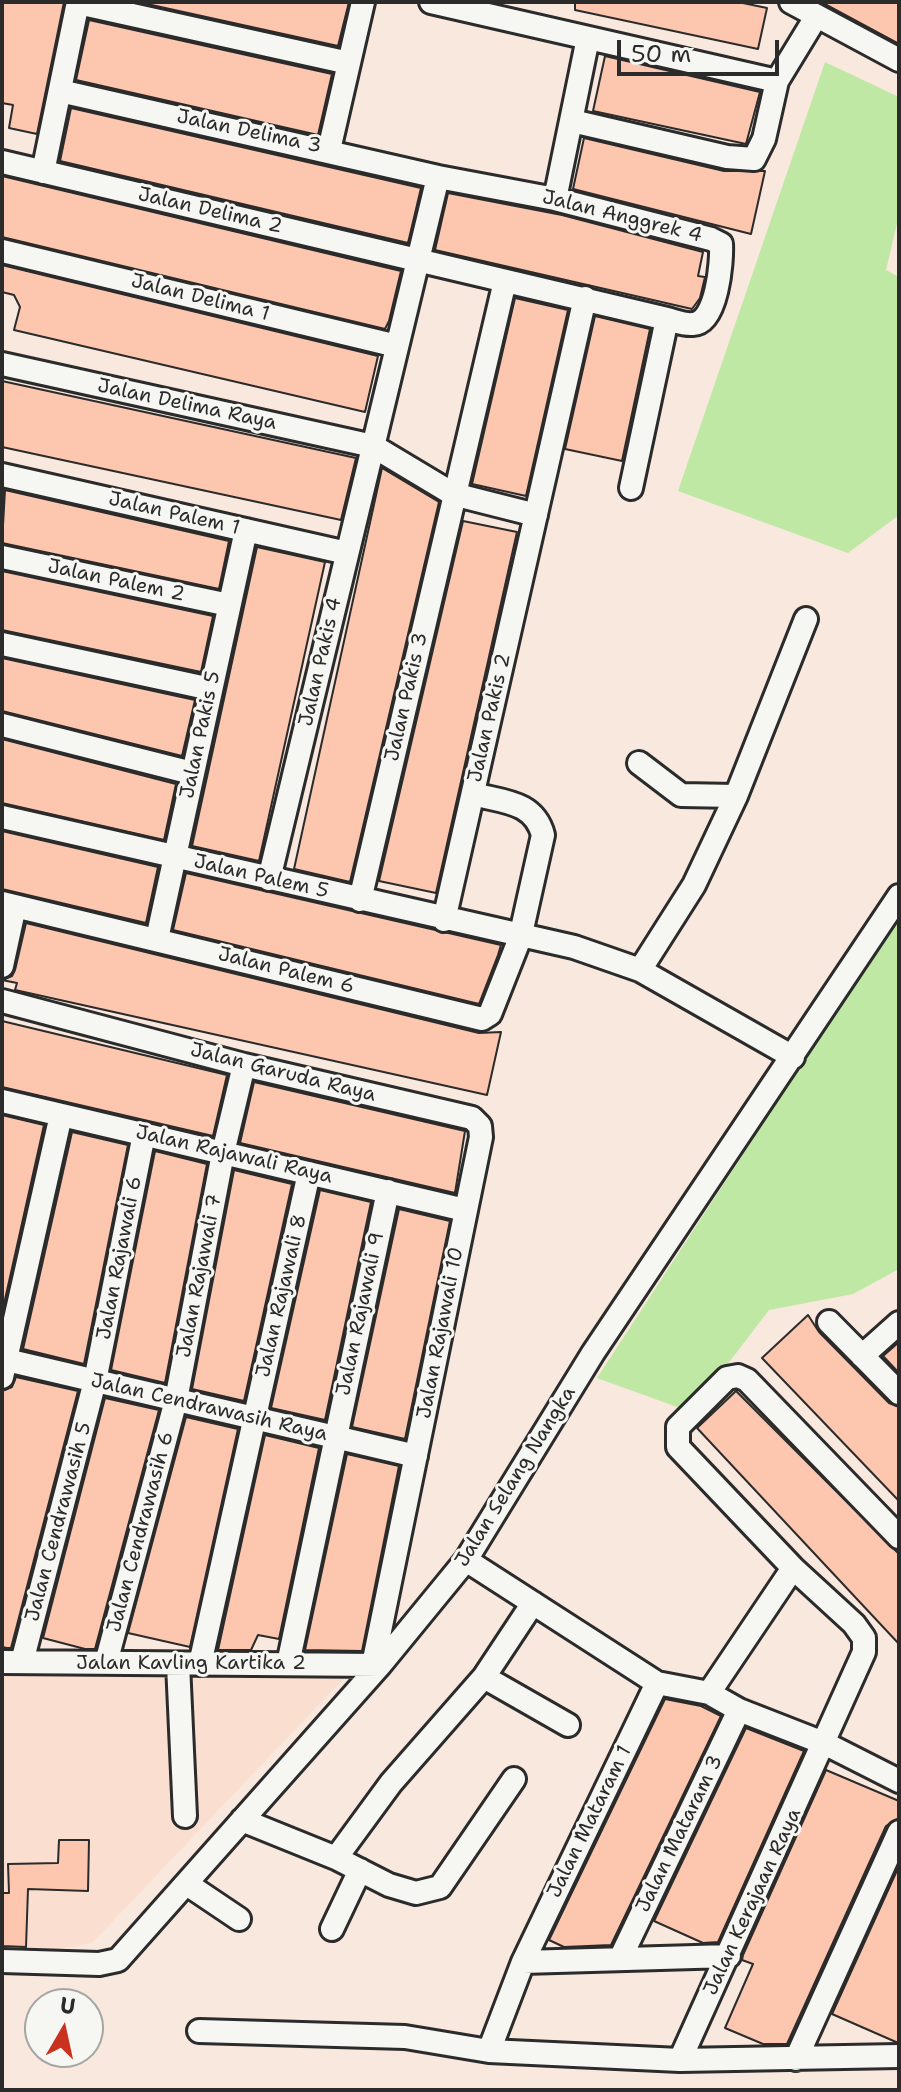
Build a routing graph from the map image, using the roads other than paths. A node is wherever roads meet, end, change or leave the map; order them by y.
1 (78, 2) edge
2 (363, 2) edge
3 (431, 2) edge
4 (791, 2) edge
5 (473, 7) edge
6 (816, 17) junction
7 (588, 38) junction
8 (899, 60) edge
9 (349, 63) junction
10 (777, 81) junction
11 (60, 91) junction
12 (572, 121) junction
13 (329, 150) junction
14 (2, 162) edge
15 (43, 172) junction
16 (438, 177) junction
17 (555, 199) junction
18 (2, 251) edge
19 (418, 260) junction
20 (505, 281) junction
21 (585, 298) junction
22 (667, 319) junction
23 (397, 346) junction
24 (2, 364) edge
25 (373, 446) junction
26 (2, 475) edge
27 (631, 488) dead end
28 (453, 494) junction
29 (536, 515) junction
30 (246, 530) junction
31 (347, 553) junction
32 (2, 557) edge
33 (229, 605) junction
34 (806, 619) dead end
35 (2, 644) edge
36 (211, 689) junction
37 (2, 725) edge
38 (639, 763) dead end
39 (192, 773) junction
40 (473, 794) junction
41 (736, 796) junction
42 (2, 817) edge
43 (174, 857) junction
44 (269, 879) junction
45 (899, 896) edge
46 (360, 900) junction
47 (8, 905) edge
48 (444, 920) junction
49 (890, 922) edge
50 (520, 938) junction
51 (157, 939) junction
52 (2, 966) edge
53 (640, 970) junction
54 (2, 1001) edge
55 (793, 1057) junction
56 (244, 1065) junction
57 (2, 1101) edge
58 (61, 1115) junction
59 (144, 1134) junction
60 (223, 1153) junction
61 (309, 1173) junction
62 (388, 1191) junction
63 (465, 1210) junction
64 (829, 1322) dead end
65 (899, 1323) edge
66 (862, 1356) junction
67 (3, 1365) edge
68 (95, 1381) junction
69 (899, 1393) edge
70 (176, 1400) junction
71 (254, 1418) junction
72 (335, 1437) junction
73 (416, 1456) junction
74 (899, 1537) edge
75 (466, 1560) junction
76 (793, 1568) junction
77 (533, 1603) junction
78 (12, 1662) edge
79 (106, 1663) junction
80 (178, 1664) junction
81 (200, 1664) junction
82 (288, 1664) junction
83 (377, 1665) junction
84 (484, 1677) junction
85 (657, 1683) junction
86 (709, 1693) junction
87 (739, 1710) junction
88 (568, 1725) dead end
89 (826, 1744) junction
90 (514, 1779) dead end
91 (899, 1781) edge
92 (185, 1816) dead end
93 (242, 1820) junction
94 (899, 1832) edge
95 (336, 1858) junction
96 (360, 1870) junction
97 (187, 1884) junction
98 (239, 1919) dead end
99 (332, 1929) dead end
100 (729, 1956) junction
101 (620, 1959) junction
102 (2, 1961) edge
103 (523, 1962) junction
104 (199, 2031) dead end
105 (489, 2051) junction
106 (899, 2056) edge
107 (796, 2059) junction
108 (680, 2060) junction

1 - 9 street
1 - 11 street
2 - 9 street
3 - 5 street
4 - 6 street
5 - 7 street
6 - 8 street
6 - 10 street
7 - 10 street
7 - 12 street
9 - 13 street
10 - 12 street
11 - 13 street, Jalan Delima 3
11 - 15 street
12 - 17 street
13 - 16 street, Jalan Delima 3
14 - 15 street, Jalan Delima 2
15 - 19 street, Jalan Delima 2
16 - 17 street, Jalan Anggrek 4
16 - 19 street, Jalan Pakis 4
17 - 22 street, Jalan Anggrek 4
18 - 23 street, Jalan Delima 1
19 - 20 street, Jalan Anggrek 4
19 - 23 street, Jalan Pakis 4
20 - 21 street, Jalan Anggrek 4
20 - 28 street, Jalan Pakis 3
21 - 22 street, Jalan Anggrek 4
21 - 29 street, Jalan Pakis 2
22 - 27 street
23 - 25 street, Jalan Pakis 4
24 - 25 street, Jalan Delima Raya
25 - 28 street, Jalan Delima Raya
25 - 31 street, Jalan Pakis 4
26 - 30 street, Jalan Palem 1
28 - 29 street, Jalan Delima Raya
28 - 46 street, Jalan Pakis 3
29 - 40 street, Jalan Pakis 2
30 - 31 street, Jalan Palem 1
30 - 33 street, Jalan Pakis 5
31 - 44 street, Jalan Pakis 4
32 - 33 street, Jalan Palem 2
33 - 36 street, Jalan Pakis 5
34 - 41 street
35 - 36 street
36 - 39 street, Jalan Pakis 5
37 - 39 street
38 - 41 street
39 - 43 street, Jalan Pakis 5
40 - 48 street, Jalan Pakis 2
40 - 50 street
41 - 53 street
42 - 43 street, Jalan Palem 5
43 - 44 street, Jalan Palem 5
43 - 51 street, Jalan Pakis 5
44 - 46 street, Jalan Palem 5
45 - 49 street, Jalan Selang Nangka
46 - 48 street, Jalan Palem 5
47 - 51 street, Jalan Palem 6
47 - 52 street
48 - 50 street, Jalan Palem 5
49 - 55 street, Jalan Selang Nangka
50 - 51 street, Jalan Palem 6
50 - 53 street, Jalan Palem 5
53 - 55 street, Jalan Palem 5
54 - 56 street, Jalan Garuda Raya
55 - 75 street, Jalan Selang Nangka
56 - 60 street, Jalan Rajawali 7
56 - 63 street, Jalan Garuda Raya
57 - 58 street, Jalan Rajawali Raya
58 - 59 street, Jalan Rajawali Raya
58 - 67 street
59 - 60 street, Jalan Rajawali Raya
59 - 68 street, Jalan Rajawali 6
60 - 61 street, Jalan Rajawali Raya
60 - 70 street, Jalan Rajawali 7
61 - 62 street, Jalan Rajawali Raya
61 - 71 street, Jalan Rajawali 8
62 - 63 street, Jalan Rajawali Raya
62 - 72 street, Jalan Rajawali 9
63 - 73 street, Jalan Rajawali 10
64 - 66 street
65 - 66 street
66 - 69 street
67 - 68 street, Jalan Cendrawasih Raya
68 - 70 street, Jalan Cendrawasih Raya
68 - 78 street, Jalan Cendrawasih 5
70 - 71 street, Jalan Cendrawasih Raya
70 - 79 street, Jalan Cendrawasih 6
71 - 72 street, Jalan Cendrawasih Raya
71 - 81 street, Jalan Rajawali 8
72 - 73 street, Jalan Cendrawasih Raya
72 - 82 street, Jalan Rajawali 9
73 - 83 street, Jalan Rajawali 10
74 - 76 street
75 - 77 street
75 - 83 street, Jalan Selang Nangka
76 - 86 street
76 - 89 street, Jalan Kerajaan Raya
77 - 84 street
77 - 85 street
78 - 79 street, Jalan Kavling Kartika 2
79 - 80 street, Jalan Kavling Kartika 2
80 - 81 street, Jalan Kavling Kartika 2
80 - 92 street
81 - 82 street, Jalan Kavling Kartika 2
82 - 83 street, Jalan Kavling Kartika 2
83 - 93 street, Jalan Selang Nangka
84 - 88 street
84 - 95 street
85 - 86 street
85 - 103 street, Jalan Mataram 1
86 - 87 street
87 - 89 street
87 - 101 street, Jalan Mataram 3
89 - 91 street
89 - 100 street, Jalan Kerajaan Raya
90 - 96 street
93 - 95 street
93 - 97 street, Jalan Selang Nangka
94 - 107 street
95 - 96 street
96 - 99 street
97 - 98 street
97 - 102 street, Jalan Selang Nangka
100 - 101 street
100 - 108 street, Jalan Kerajaan Raya
101 - 103 street
103 - 105 street, Jalan Mataram 1
104 - 105 street
105 - 108 street
106 - 107 street
107 - 108 street

